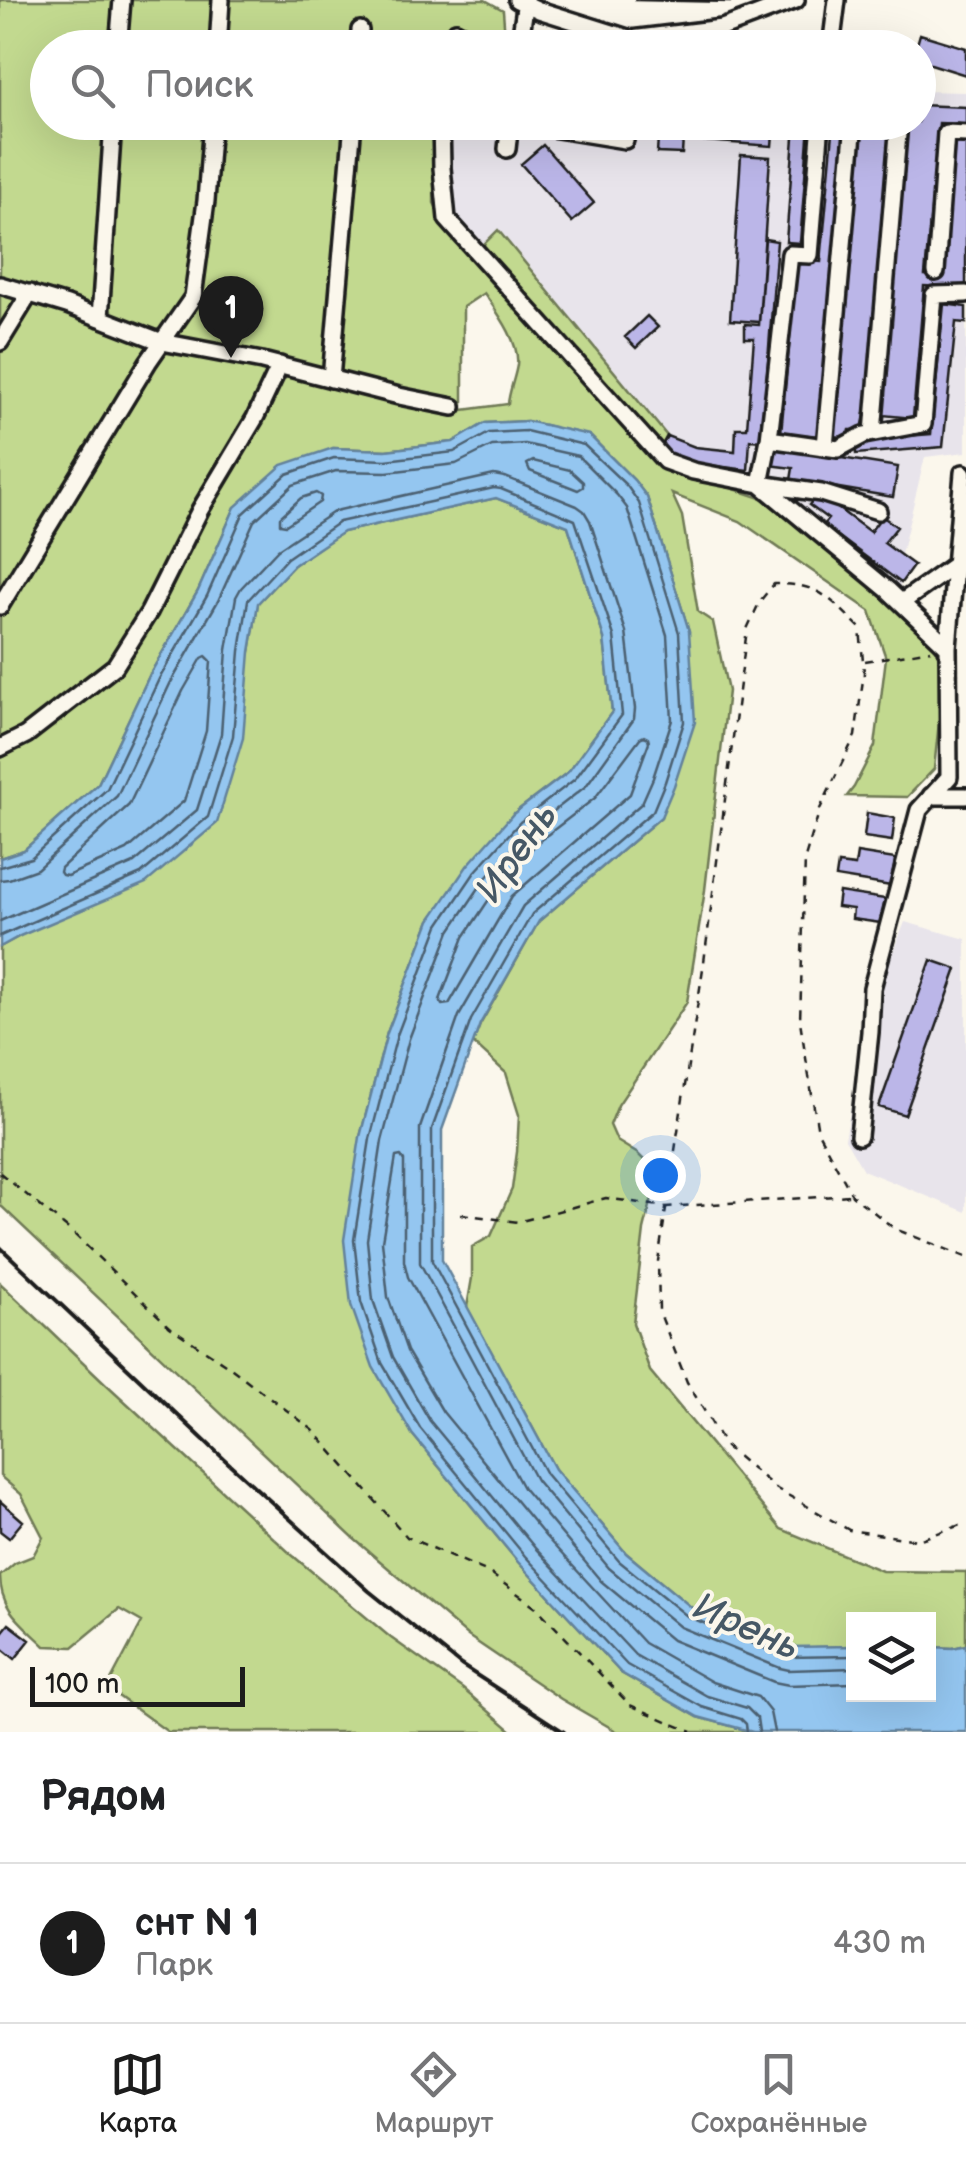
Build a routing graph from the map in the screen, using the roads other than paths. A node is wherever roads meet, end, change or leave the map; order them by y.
1 (122, 0) edge
2 (221, 0) edge
3 (796, 0) edge
4 (837, 0) edge
5 (523, 1) edge
6 (120, 30) edge
7 (219, 30) edge
8 (521, 30) edge
9 (600, 30) edge
10 (707, 30) edge
11 (833, 30) edge
12 (966, 134) edge
13 (112, 140) edge
14 (211, 140) edge
15 (351, 140) edge
16 (441, 140) edge
17 (509, 140) edge
18 (819, 140) edge
19 (852, 140) edge
20 (897, 140) edge
21 (507, 148) dead end
22 (936, 272) dead end
23 (0, 284) edge
24 (30, 293) junction
25 (966, 294) edge
26 (100, 318) junction
27 (0, 342) edge
28 (162, 342) junction
29 (280, 365) junction
30 (331, 378) junction
31 (453, 407) dead end
32 (873, 433) junction
33 (769, 438) junction
34 (825, 447) junction
35 (963, 473) dead end
36 (760, 484) junction
37 (878, 511) dead end
38 (956, 564) junction
39 (902, 602) junction
40 (0, 606) edge
41 (948, 647) junction
42 (0, 748) edge
43 (931, 796) junction
44 (966, 796) edge
45 (858, 1136) dead end

1 - 6 street
2 - 7 street
3 - 10 street
4 - 11 street
5 - 8 street
5 - 9 street
12 - 22 street
13 - 26 street
14 - 28 street
15 - 30 street
16 - 36 street
17 - 21 street
18 - 33 street
19 - 34 street
20 - 32 street
23 - 24 street
24 - 26 street
24 - 27 street
25 - 32 street
26 - 28 street
28 - 29 street
28 - 40 street
29 - 30 street
29 - 42 street
30 - 31 street
32 - 34 street
33 - 34 street
33 - 36 street
35 - 38 street
36 - 37 street
36 - 39 street
38 - 39 street
38 - 41 street
39 - 41 street
41 - 43 street
43 - 44 street
43 - 45 street

